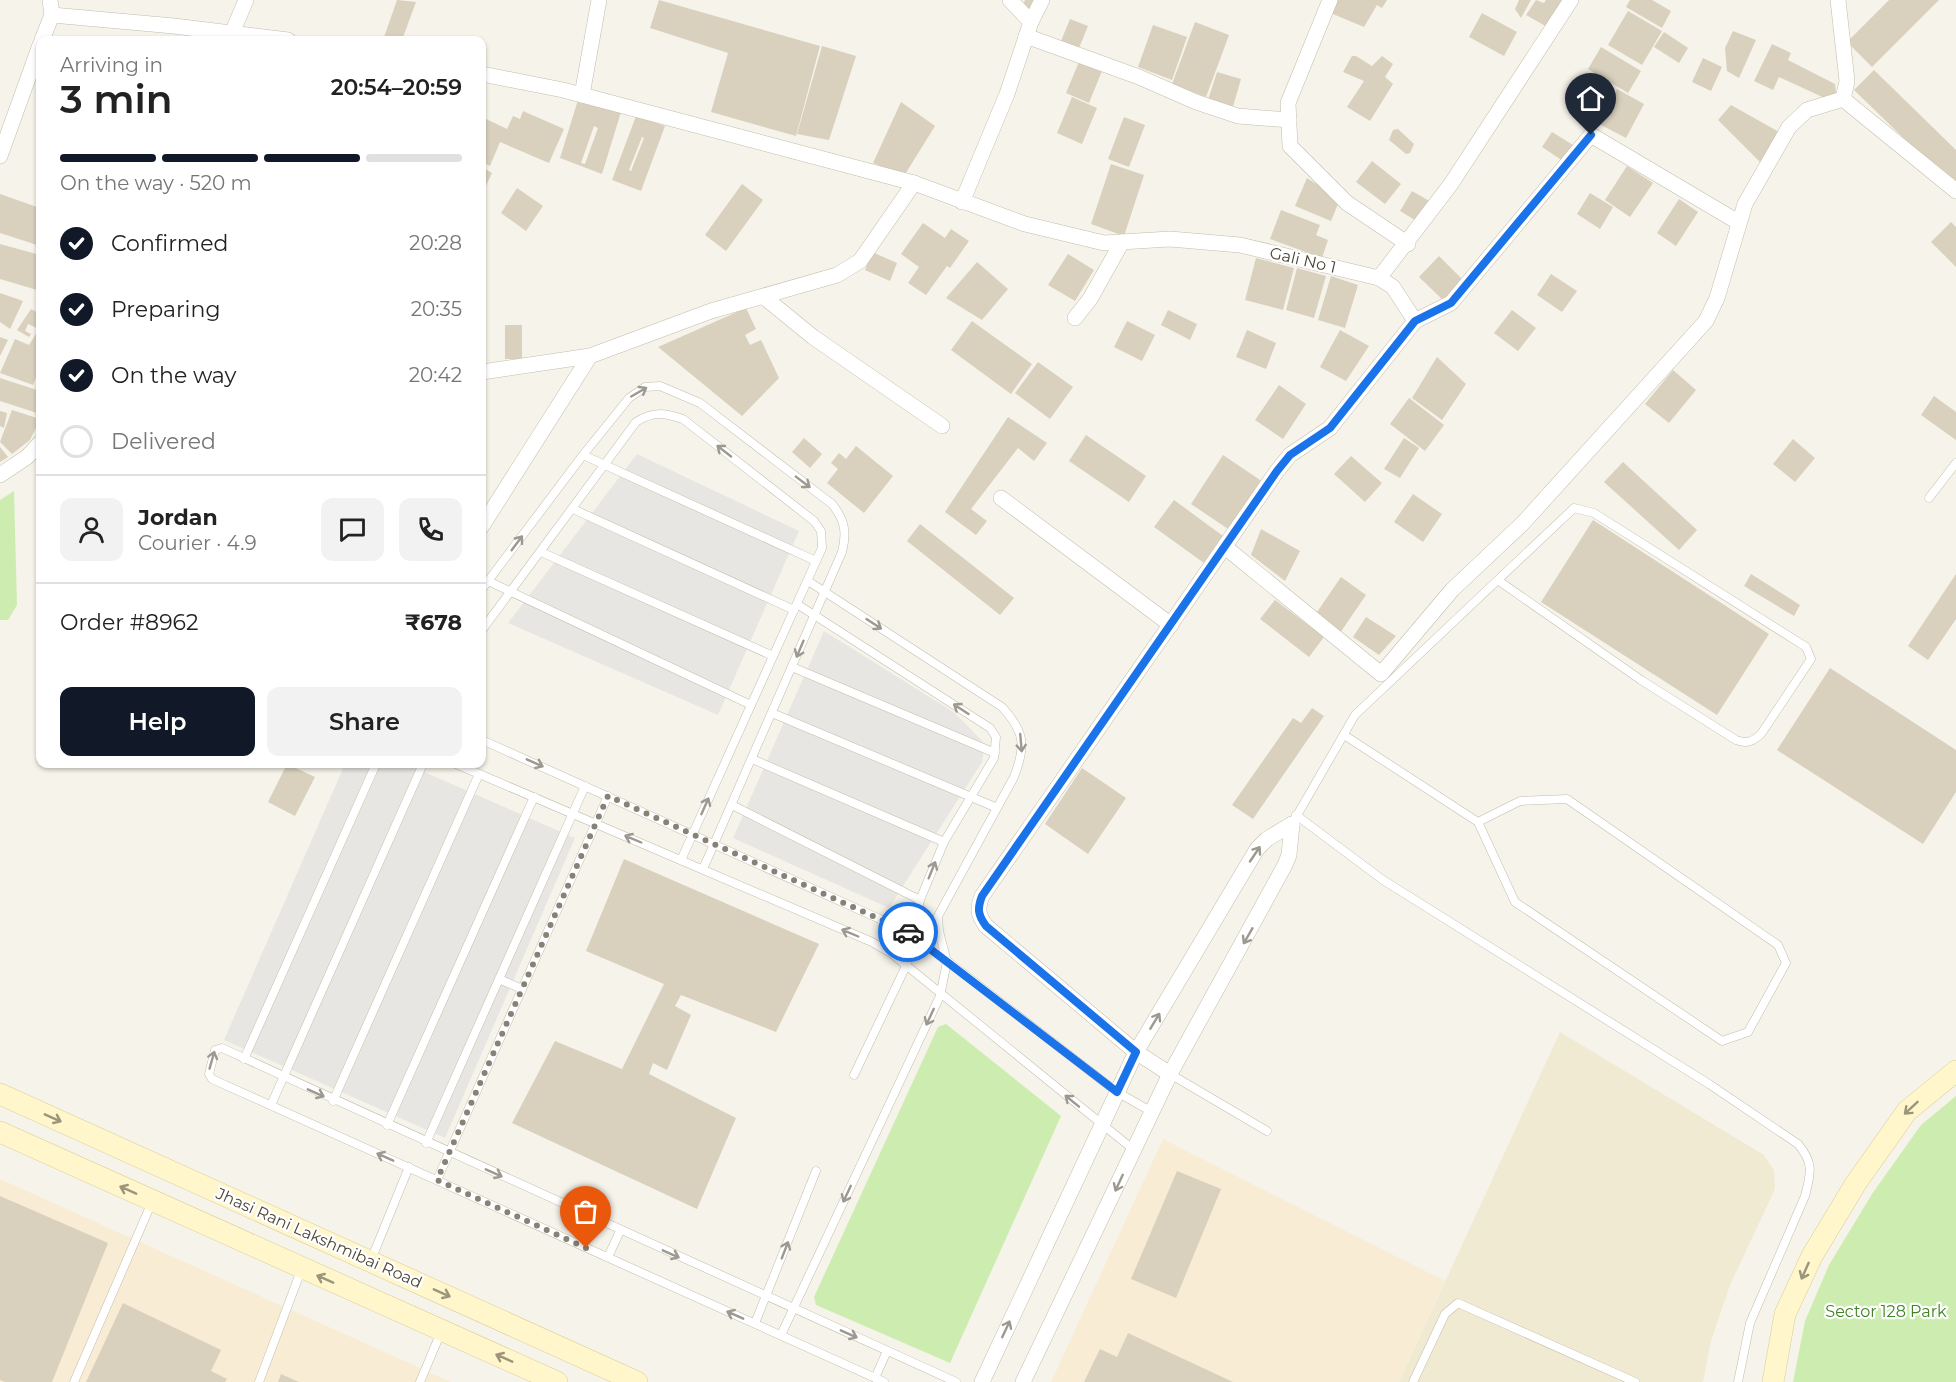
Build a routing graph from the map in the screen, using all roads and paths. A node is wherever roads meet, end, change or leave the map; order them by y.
1 (246, 0) edge
2 (599, 0) edge
3 (1010, 0) edge
4 (1042, 0) edge
5 (1330, 0) edge
6 (1570, 0) edge
7 (1838, 0) edge
8 (51, 8) edge
9 (1029, 29) junction
10 (232, 33) junction
11 (43, 36) edge
12 (253, 36) edge
13 (36, 56) edge
14 (486, 75) edge
15 (582, 95) junction
16 (1843, 99) junction
17 (1289, 120) junction
18 (0, 156) edge
19 (914, 183) junction
20 (1956, 191) edge
21 (962, 202) junction
22 (1738, 222) junction
23 (1122, 242) junction
24 (1408, 244) junction
25 (1379, 278) junction
26 (764, 297) junction
27 (1075, 318) dead end
28 (1415, 321) junction
29 (590, 356) junction
30 (486, 371) edge
31 (942, 426) dead end
32 (36, 447) edge
33 (582, 455) junction
34 (1956, 463) edge
35 (603, 466) junction
36 (0, 475) edge
37 (1001, 498) dead end
38 (1929, 498) dead end
39 (573, 509) junction
40 (486, 520) edge
41 (1225, 547) junction
42 (541, 552) junction
43 (816, 561) junction
44 (807, 580) junction
45 (488, 581) junction
46 (1499, 581) junction
47 (486, 584) edge
48 (510, 592) junction
49 (825, 592) junction
50 (796, 607) junction
51 (815, 615) junction
52 (486, 625) edge
53 (1171, 625) junction
54 (773, 656) junction
55 (792, 666) junction
56 (751, 705) junction
57 (772, 713) junction
58 (1344, 735) junction
59 (486, 742) edge
60 (995, 753) junction
61 (752, 759) junction
62 (374, 768) edge
63 (421, 768) edge
64 (465, 768) edge
65 (479, 774) junction
66 (585, 786) junction
67 (608, 796) junction
68 (534, 797) junction
69 (971, 797) junction
70 (732, 805) junction
71 (995, 807) junction
72 (573, 813) junction
73 (1294, 820) junction
74 (1478, 822) junction
75 (596, 824) junction
76 (693, 833) junction
77 (944, 842) junction
78 (715, 843) junction
79 (681, 860) junction
80 (703, 869) junction
81 (920, 900) junction
82 (911, 933) junction
83 (947, 962) junction
84 (906, 966) junction
85 (499, 979) junction
86 (522, 989) junction
87 (940, 996) junction
88 (1136, 1052) junction
89 (244, 1059) junction
90 (1956, 1071) edge
91 (1170, 1074) junction
92 (854, 1075) dead end
93 (283, 1078) junction
94 (1117, 1092) junction
95 (0, 1094) edge
96 (333, 1101) junction
97 (271, 1105) junction
98 (1152, 1112) junction
99 (387, 1125) junction
100 (1102, 1125) junction
101 (1267, 1131) dead end
102 (0, 1132) edge
103 (426, 1143) junction
104 (1134, 1150) junction
105 (449, 1153) junction
106 (409, 1167) junction
107 (816, 1171) dead end
108 (437, 1180) junction
109 (152, 1201) junction
110 (620, 1230) junction
111 (608, 1257) junction
112 (370, 1261) junction
113 (302, 1268) junction
114 (767, 1297) junction
115 (793, 1308) junction
116 (755, 1323) junction
117 (442, 1331) junction
118 (781, 1335) junction
119 (887, 1351) junction
120 (875, 1378) junction
121 (74, 1382) edge
122 (260, 1382) edge
123 (420, 1382) edge
124 (557, 1382) edge
125 (637, 1382) edge
126 (884, 1382) edge
127 (956, 1382) edge
128 (981, 1382) edge
129 (1023, 1382) edge
130 (1413, 1382) edge
131 (1635, 1382) edge
132 (1738, 1382) edge
133 (1773, 1382) edge

1 - 10 street
2 - 15 street
3 - 9 street
4 - 9 street
5 - 17 street
6 - 24 street
7 - 16 street
8 - 10 street
8 - 11 street
9 - 17 street
9 - 21 street
10 - 12 street
13 - 18 street
14 - 15 street, Gali No 1
15 - 19 street, Gali No 1
16 - 20 street
16 - 22 street
17 - 24 street
19 - 21 street, Gali No 1
19 - 26 street
21 - 23 street, Gali No 1
22 - 28 street
22 - 41 street
23 - 25 street, Gali No 1
23 - 27 street
24 - 25 street
25 - 28 street
26 - 29 street
26 - 31 street
28 - 41 street
29 - 30 street
29 - 40 street
32 - 36 street
33 - 35 lane
45 -> 33 lane
33 -> 49 lane
34 - 38 lane
35 - 39 lane
35 - 43 lane
43 -> 35 lane
37 - 53 street
39 - 42 lane
39 - 50 lane
41 - 53 street
42 - 48 lane
42 - 54 lane
43 - 44 lane
44 - 49 lane
44 - 50 lane
45 - 47 lane
45 - 48 lane
46 - 46 lane
46 - 58 lane
48 - 52 lane
48 - 56 lane
49 - 51 lane
49 -> 71 lane
50 - 51 lane
50 - 54 lane
51 -> 55 lane
60 -> 51 lane
53 - 88 street
54 - 56 lane
55 - 57 lane
55 - 60 lane
76 -> 56 lane
57 - 61 lane
57 - 69 lane
58 - 73 lane
58 - 74 lane
59 -> 66 lane
60 - 69 lane
61 - 70 lane
61 - 77 lane
62 - 89 lane
63 - 93 lane
64 - 65 lane
65 - 68 lane
65 - 96 lane
66 - 67 lane
66 - 72 lane
67 - 75 lane
67 - 76 lane
68 - 72 lane
68 - 99 lane
69 - 71 lane
69 - 77 lane
70 - 78 lane
70 - 81 lane
71 - 83 lane
72 - 75 lane
72 - 85 lane
88 -> 73 street
73 -> 91 street
73 - 132 lane
74 - 74 lane
79 -> 75 lane
75 - 86 lane
76 - 78 lane
76 - 79 lane
81 -> 77 lane
78 - 80 lane
78 - 82 lane
79 - 80 lane
84 -> 80 lane
81 - 82 lane
82 - 83 lane
82 - 84 lane
83 - 87 lane
83 - 94 lane
84 - 87 lane
84 - 92 lane
85 - 86 lane
85 - 103 lane
86 - 105 lane
100 -> 87 lane
87 -> 115 lane
88 - 91 street
88 - 94 street
89 - 93 lane
97 -> 89 lane
90 -> 133 main road
91 - 98 street
91 - 101 lane
93 -> 96 lane
93 - 97 lane
94 - 98 lane
94 - 100 street
95 -> 112 main road, Jhasi Rani Lakshmibai Road
96 - 99 lane
106 -> 97 lane
98 - 104 street
99 - 103 lane
100 - 104 lane
128 -> 100 street
109 -> 102 main road, Jhasi Rani Lakshmibai Road
103 - 105 lane
104 -> 129 street
105 - 108 lane
105 -> 110 lane
106 - 108 lane
106 - 112 lane
114 -> 107 lane
108 - 111 lane
109 - 113 main road, Jhasi Rani Lakshmibai Road
109 - 121 lane
110 - 111 lane
110 -> 114 lane
116 -> 111 lane
112 -> 125 main road, Jhasi Rani Lakshmibai Road
117 -> 113 main road, Jhasi Rani Lakshmibai Road
113 - 122 lane
114 - 115 lane
114 - 116 lane
115 - 118 lane
115 -> 119 lane
116 - 118 lane
117 - 123 lane
124 -> 117 main road, Jhasi Rani Lakshmibai Road
118 - 120 lane
119 - 120 lane
119 - 127 lane
120 - 126 lane
130 - 131 lane

